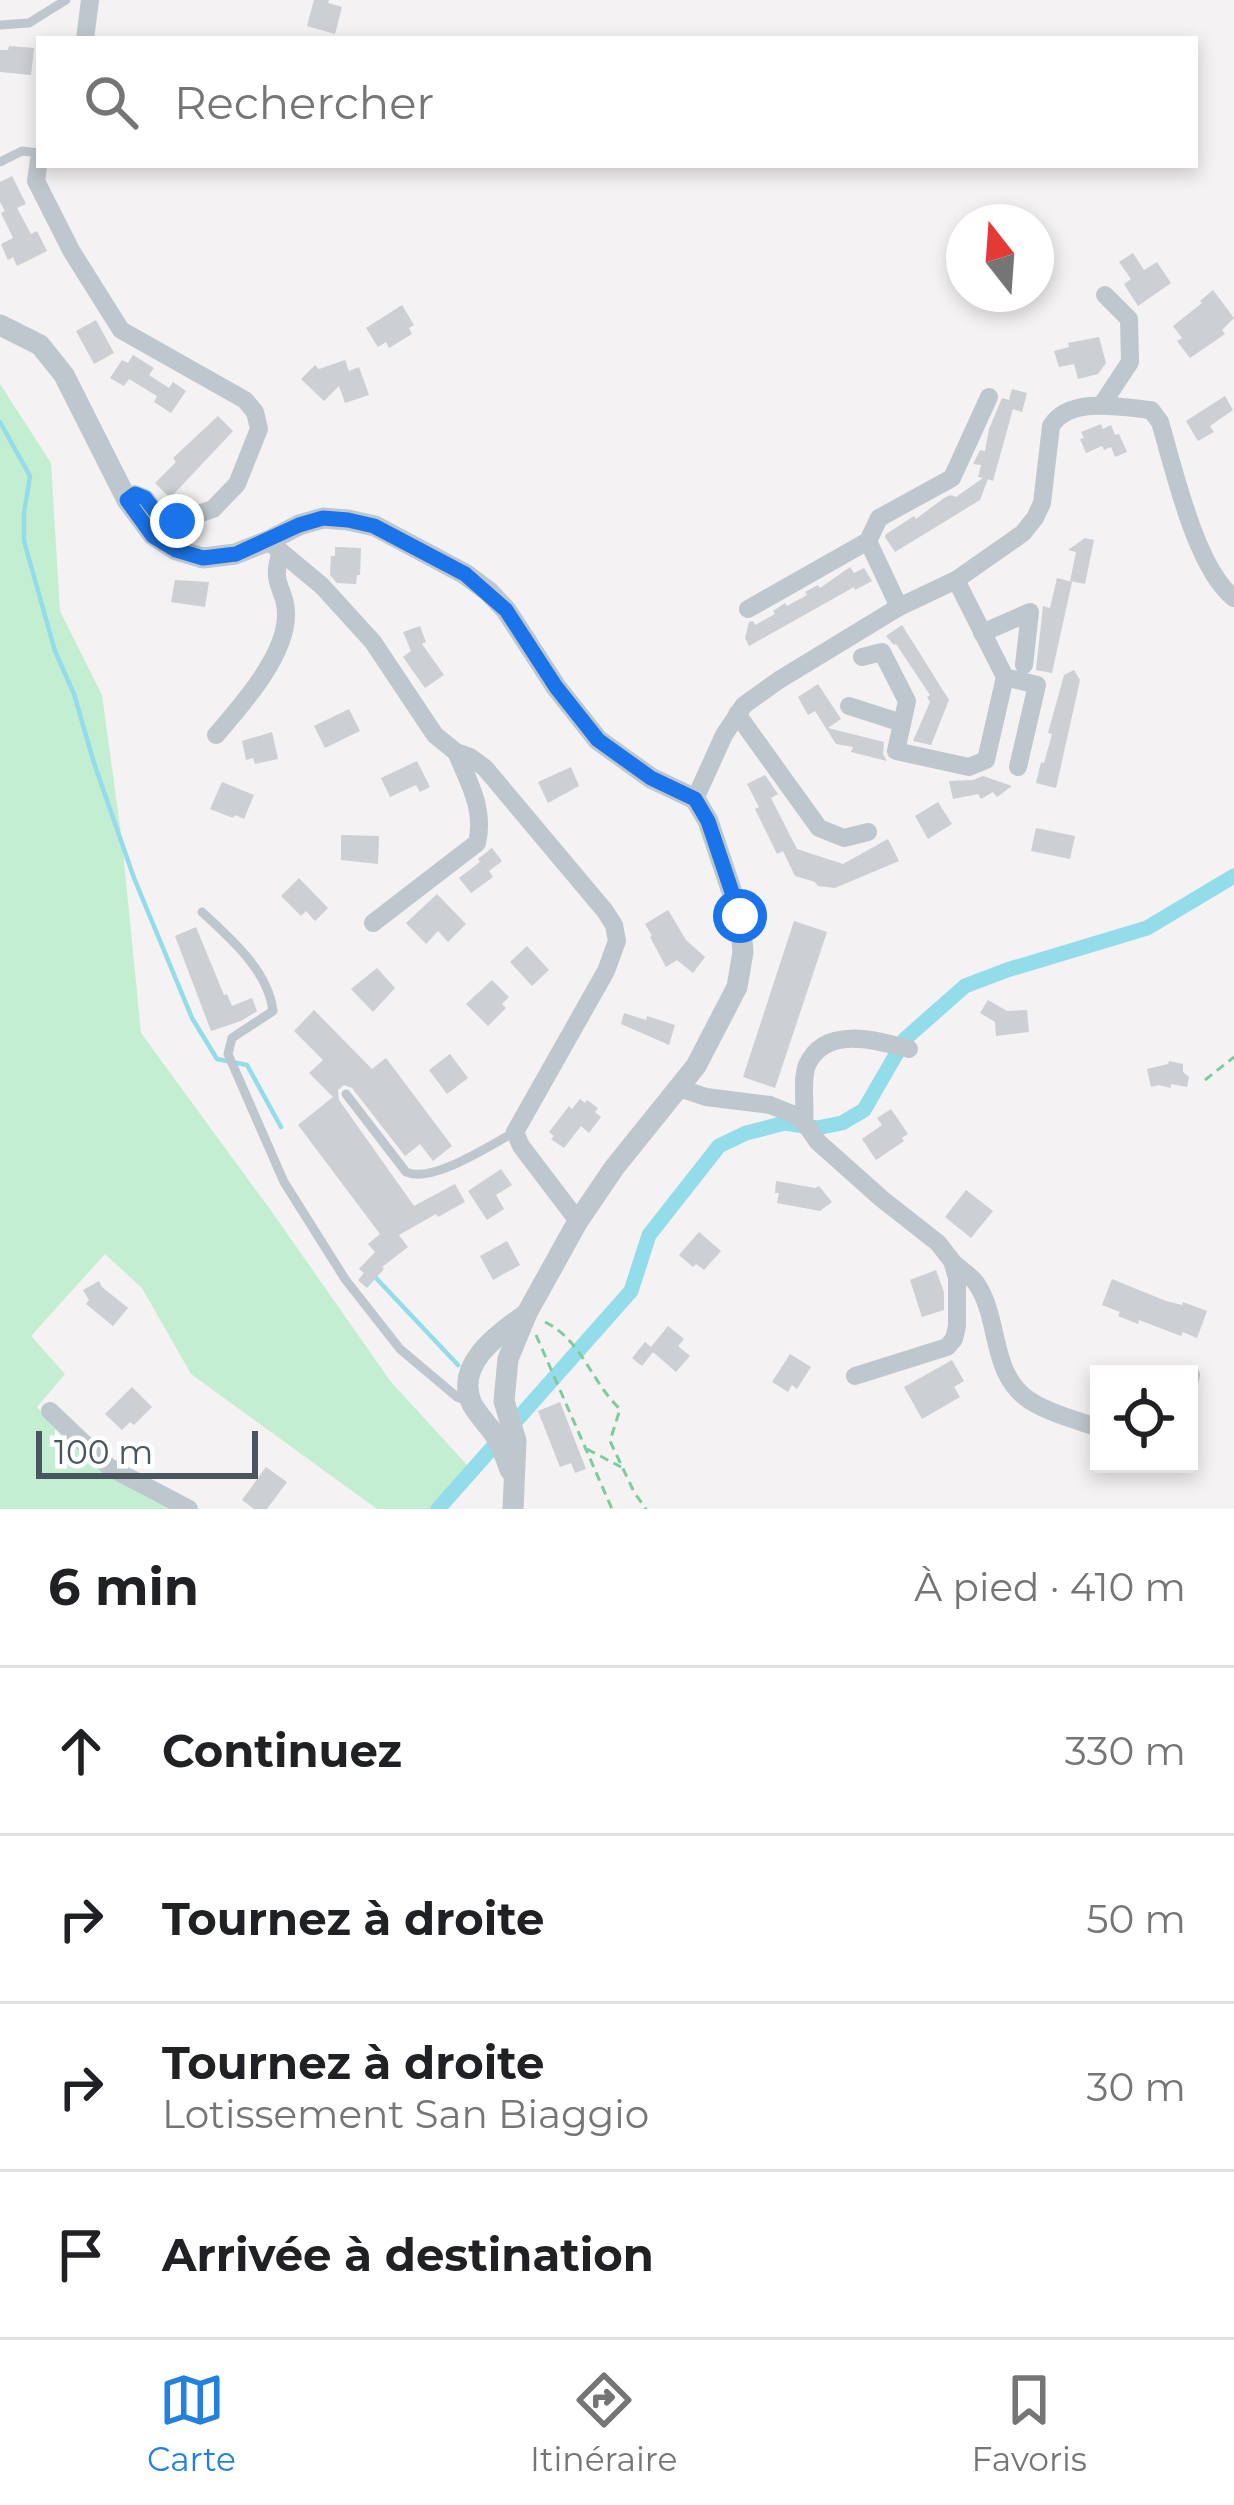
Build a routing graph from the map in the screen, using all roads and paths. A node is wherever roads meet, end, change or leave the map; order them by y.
1 (66, 0) edge
2 (90, 0) edge
3 (0, 25) edge
4 (85, 36) edge
5 (36, 155) edge
6 (0, 162) edge
7 (38, 168) edge
8 (1105, 295) dead end
9 (0, 325) edge
10 (989, 397) dead end
11 (1101, 406) junction
12 (127, 500) junction
13 (868, 541) junction
14 (275, 546) junction
15 (956, 580) junction
16 (1234, 598) edge
17 (899, 607) junction
18 (748, 609) dead end
19 (982, 632) junction
20 (862, 657) dead end
21 (1024, 665) dead end
22 (1005, 677) junction
23 (849, 706) dead end
24 (737, 714) junction
25 (902, 723) junction
26 (216, 735) dead end
27 (456, 752) junction
28 (1018, 767) dead end
29 (695, 799) junction
30 (868, 832) dead end
31 (202, 912) dead end
32 (373, 923) dead end
33 (902, 1047) dead end
34 (1234, 1058) edge
35 (1205, 1080) dead end
36 (679, 1088) junction
37 (346, 1094) dead end
38 (804, 1122) junction
39 (515, 1132) junction
40 (578, 1221) junction
41 (952, 1261) junction
42 (527, 1313) junction
43 (855, 1376) dead end
44 (505, 1401) junction
45 (472, 1403) junction
46 (50, 1412) dead end
47 (1090, 1424) edge
48 (586, 1448) junction
49 (622, 1468) junction
50 (514, 1482) junction
51 (189, 1509) edge
52 (513, 1509) edge
53 (611, 1509) edge
54 (646, 1509) edge

1 - 3 lane
2 - 4 street
5 - 6 lane
7 - 12 street
8 - 11 street
9 - 12 street
10 - 13 street
11 - 15 street
11 - 16 street
12 - 14 street
13 - 17 street
13 - 18 street
14 - 26 street
14 - 27 street
14 - 29 street
15 - 17 street
15 - 19 street
17 - 24 street
19 - 21 street
19 - 22 street
20 - 25 street
22 - 25 street
22 - 28 street
23 - 25 street
24 - 29 street
24 - 30 street
27 - 32 street
27 - 39 street
29 - 36 street
31 - 45 lane
33 - 38 street
34 - 35 path
36 - 38 street
36 - 40 street
37 - 39 lane
38 - 41 street
39 - 40 street
40 - 42 street
41 - 43 street
41 - 47 street
42 - 44 street
42 - 45 street
42 - 48 path
42 - 49 path
44 - 45 street
44 - 50 street
45 - 50 street
46 - 51 street
48 - 49 path
48 - 53 path
49 - 54 path
50 - 52 street

